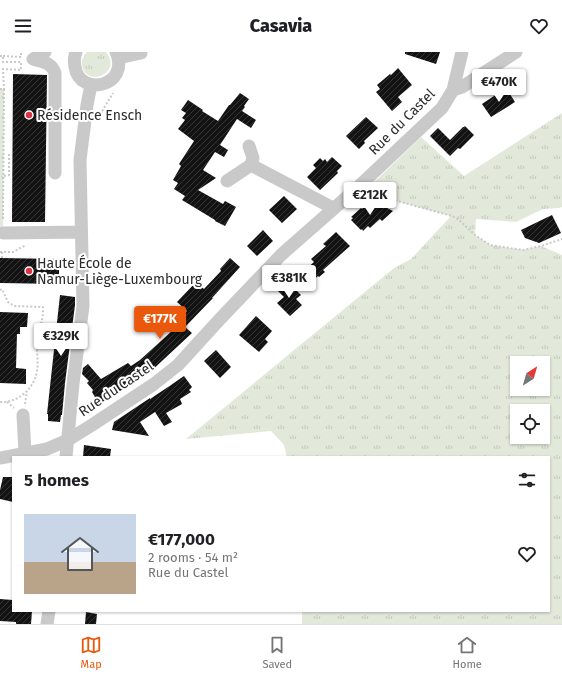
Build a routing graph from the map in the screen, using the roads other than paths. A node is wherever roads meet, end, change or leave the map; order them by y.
1 (45, 52) edge
2 (142, 52) edge
3 (462, 52) edge
4 (516, 52) edge
5 (73, 53) edge
6 (117, 55) edge
7 (91, 85) junction
8 (454, 90) junction
9 (249, 146) dead end
10 (251, 165) junction
11 (55, 173) dead end
12 (227, 181) dead end
13 (333, 208) junction
14 (81, 232) junction
15 (3, 233) road end
16 (23, 415) dead end
17 (68, 440) junction
18 (25, 453) junction
19 (66, 456) edge
20 (0, 458) edge
21 (49, 612) edge
22 (47, 624) edge

1 - 11 street
2 - 6 street
3 - 8 street
4 - 8 street, Rue du Castel
5 - 7 street
6 - 7 street
7 - 14 street
8 - 13 street, Rue du Castel
9 - 10 street
10 - 12 street
10 - 13 street
13 - 17 street, Rue du Castel
14 - 15 street
14 - 17 street
16 - 18 street
17 - 18 street, Rue du Castel
17 - 19 street
18 - 20 street, Rue du Castel
21 - 22 street

